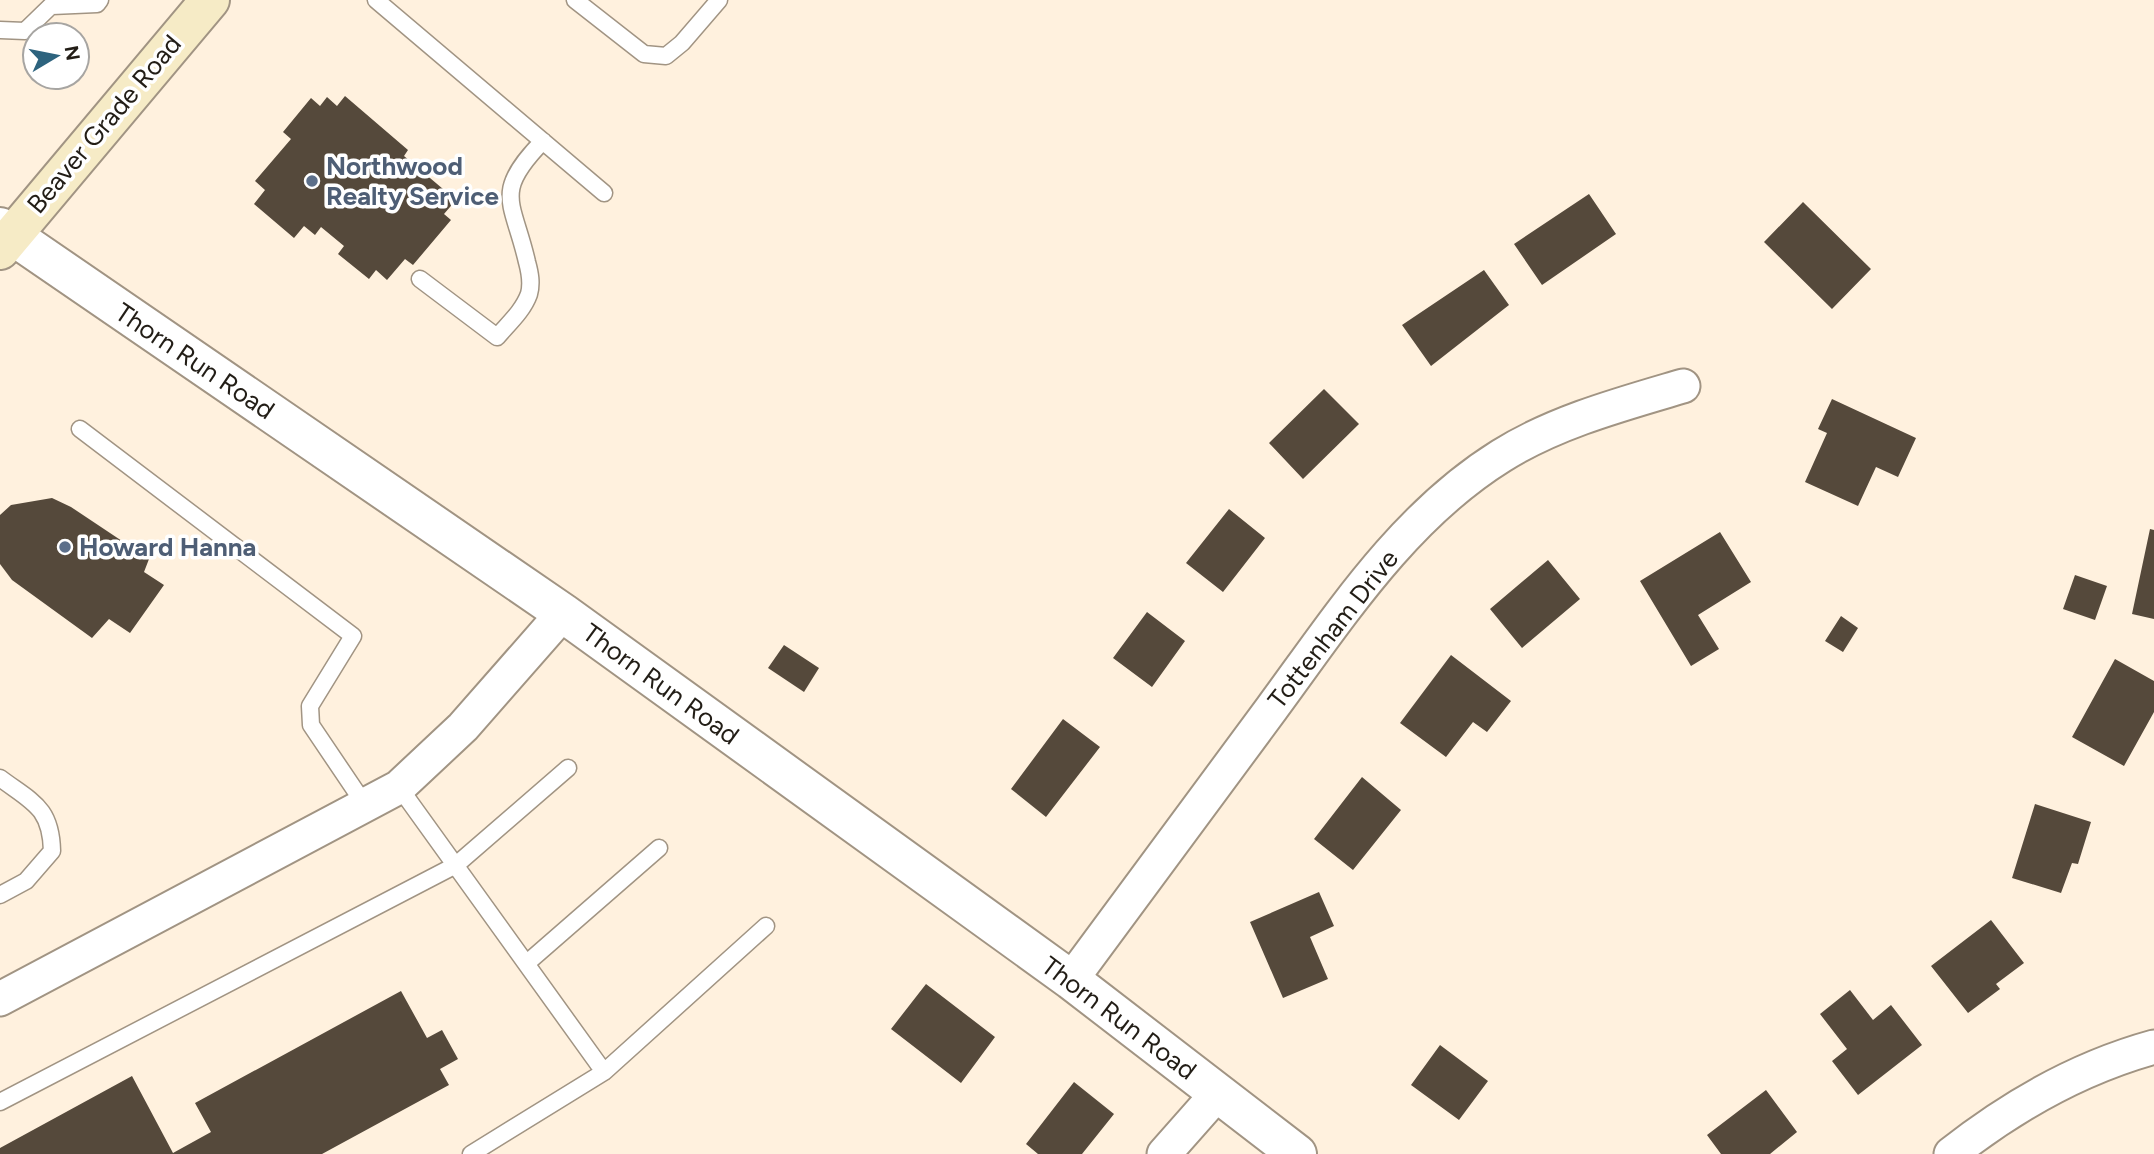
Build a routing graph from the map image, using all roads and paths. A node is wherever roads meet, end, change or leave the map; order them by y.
1 (100, 0) edge
2 (210, 0) edge
3 (376, 0) edge
4 (575, 0) edge
5 (719, 0) edge
6 (55, 3) edge
7 (0, 30) edge
8 (542, 141) junction
9 (604, 193) dead end
10 (4, 237) edge
11 (420, 279) dead end
12 (1683, 386) dead end
13 (80, 429) dead end
14 (563, 613) junction
15 (568, 768) dead end
16 (0, 778) edge
17 (399, 787) junction
18 (365, 805) junction
19 (659, 848) dead end
20 (456, 865) junction
21 (0, 895) edge
22 (766, 926) dead end
23 (527, 963) junction
24 (1071, 980) junction
25 (0, 999) edge
26 (2154, 1048) edge
27 (604, 1072) junction
28 (1217, 1094) junction
29 (0, 1102) edge
30 (471, 1154) edge
31 (1164, 1154) edge
32 (1297, 1154) edge
33 (1951, 1154) edge

1 - 6 lane
2 - 10 main road, Beaver Grade Road
3 - 8 lane
4 - 5 lane
6 - 7 lane
8 - 9 lane
8 - 11 lane
10 - 14 street, Thorn Run Road
12 - 24 street, Tottenham Drive
13 - 18 lane
14 - 17 street
14 - 24 street, Thorn Run Road
15 - 20 lane
16 - 21 lane
17 - 18 street
17 - 20 lane
18 - 25 street
19 - 23 lane
20 - 23 lane
20 - 29 lane
22 - 27 lane
23 - 27 lane
24 - 28 street, Thorn Run Road
26 - 33 street
27 - 30 lane
28 - 31 street
28 - 32 street, Thorn Run Road

